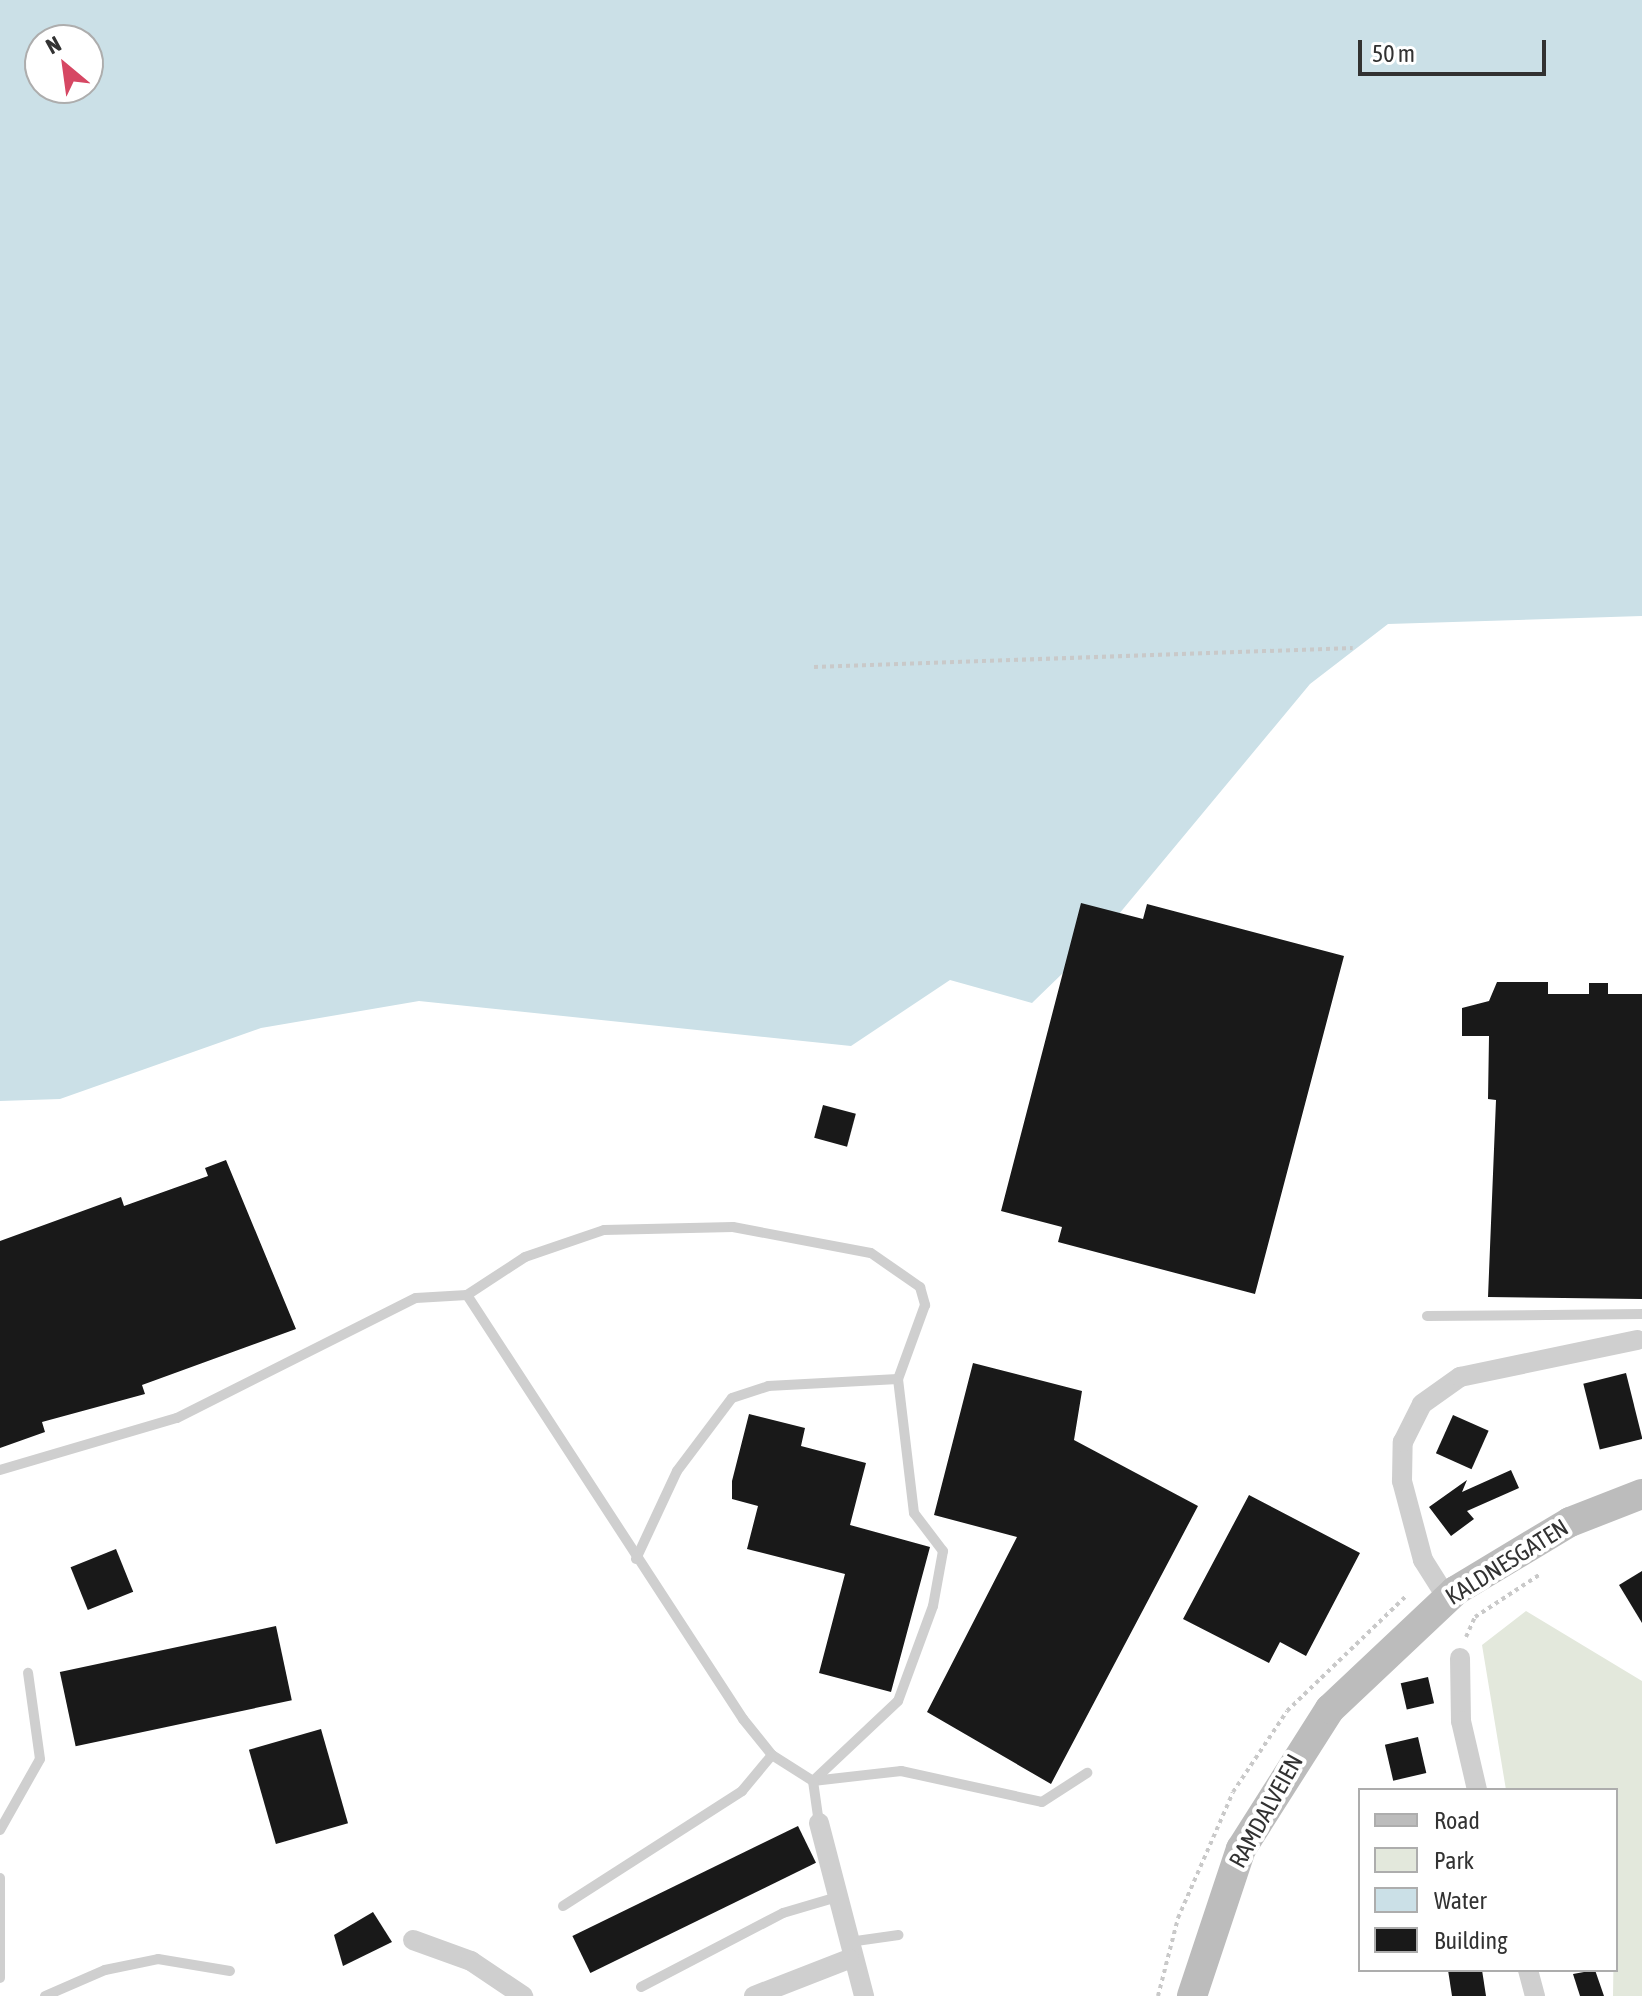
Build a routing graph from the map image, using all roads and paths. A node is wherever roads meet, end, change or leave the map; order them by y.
1 (1353, 648) dead end
2 (814, 667) dead end
3 (467, 1295) junction
4 (1642, 1314) edge
5 (1427, 1316) dead end
6 (1637, 1340) dead end
7 (898, 1379) junction
8 (0, 1470) edge
9 (1642, 1494) edge
10 (636, 1559) junction
11 (1545, 1569) dead end
12 (1447, 1598) junction
13 (1384, 1651) joint
14 (1460, 1658) joint
15 (28, 1673) dead end
16 (772, 1755) junction
17 (1087, 1773) dead end
18 (813, 1781) junction
19 (1477, 1788) edge
20 (819, 1823) joint
21 (0, 1830) edge
22 (0, 1878) edge
23 (834, 1898) junction
24 (563, 1906) dead end
25 (899, 1935) dead end
26 (413, 1940) dead end
27 (847, 1951) junction
28 (230, 1971) dead end
29 (1529, 1972) edge
30 (0, 1978) edge
31 (641, 1987) dead end
32 (45, 1996) edge
33 (523, 1996) edge
34 (754, 1996) edge
35 (864, 1996) edge
36 (1192, 1996) edge
37 (1535, 1996) edge

1 - 2 path
3 - 7 lane
3 - 8 lane
3 - 10 lane
4 - 5 lane
6 - 12 street
7 - 10 lane
7 - 18 lane
9 - 12 main road, KALDNESGATEN
10 - 16 lane
11 - 14 path
12 - 13 main road, KALDNESGATEN
13 - 36 main road, RAMDALVEIEN
14 - 19 street
15 - 21 lane
16 - 18 lane
16 - 24 lane
17 - 18 lane
18 - 20 lane
20 - 23 street
22 - 30 lane
23 - 27 street
23 - 31 lane
25 - 27 lane
26 - 33 street
27 - 34 street
27 - 35 street
28 - 32 lane
29 - 37 street

